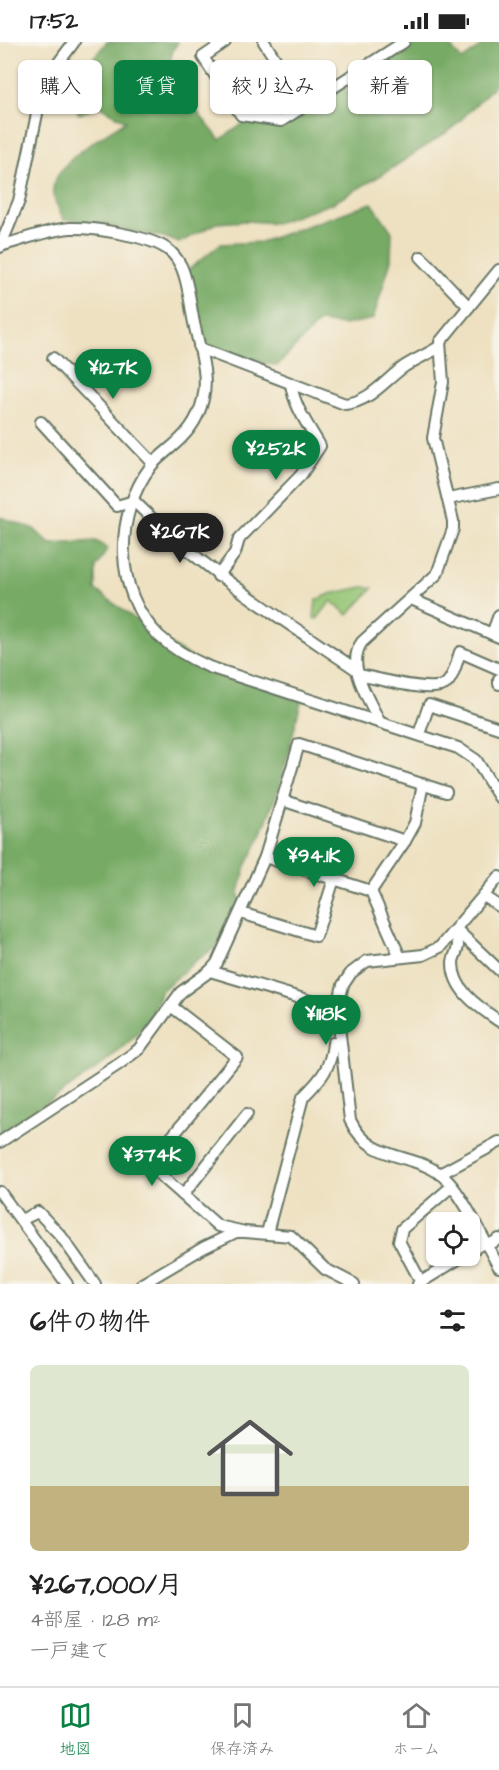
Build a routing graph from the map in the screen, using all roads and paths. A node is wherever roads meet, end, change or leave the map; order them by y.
1 (74, 42) edge
2 (225, 42) edge
3 (264, 42) edge
4 (404, 42) edge
5 (276, 60) edge
6 (210, 68) edge
7 (336, 85) edge
8 (240, 114) edge
9 (292, 114) edge
10 (0, 247) edge
11 (421, 257) dead end
12 (499, 270) edge
13 (469, 307) junction
14 (439, 347) junction
15 (199, 348) junction
16 (53, 357) dead end
17 (291, 384) junction
18 (41, 423) dead end
19 (153, 463) junction
20 (499, 489) edge
21 (448, 499) junction
22 (134, 501) junction
23 (218, 576) junction
24 (411, 599) junction
25 (499, 615) edge
26 (495, 635) edge
27 (499, 669) edge
28 (358, 672) junction
29 (499, 679) edge
30 (499, 684) edge
31 (379, 721) junction
32 (499, 728) edge
33 (419, 734) junction
34 (423, 784) junction
35 (446, 792) dead end
36 (498, 792) edge
37 (282, 800) junction
38 (405, 841) junction
39 (265, 857) junction
40 (499, 877) edge
41 (334, 879) junction
42 (371, 891) junction
43 (484, 896) junction
44 (499, 906) edge
45 (241, 913) junction
46 (456, 930) junction
47 (400, 957) junction
48 (499, 970) edge
49 (210, 971) junction
50 (171, 1006) junction
51 (337, 1010) junction
52 (499, 1021) edge
53 (340, 1043) junction
54 (247, 1114) dead end
55 (0, 1142) edge
56 (499, 1142) edge
57 (440, 1174) junction
58 (452, 1186) junction
59 (0, 1192) edge
60 (183, 1195) junction
61 (21, 1220) junction
62 (244, 1232) junction
63 (267, 1233) junction
64 (499, 1239) edge
65 (486, 1244) junction
66 (480, 1247) edge
67 (447, 1266) edge
68 (499, 1267) edge
69 (419, 1283) edge
70 (67, 1284) edge
71 (96, 1284) edge
72 (142, 1284) edge
73 (354, 1284) edge

1 - 10 street
2 - 6 street
3 - 5 street
4 - 7 street
8 - 9 street
10 - 15 street
11 - 13 street
12 - 13 street
13 - 14 street
14 - 17 street
14 - 21 street
15 - 17 street
15 - 19 street
16 - 19 street
17 - 23 street
18 - 22 street
19 - 22 street
20 - 21 street
21 - 24 street
22 - 23 street
22 - 31 street
23 - 28 street
24 - 26 street
24 - 28 street
25 - 26 street
27 - 28 street
28 - 31 street
29 - 30 street
31 - 33 street
32 - 33 street
33 - 36 street
34 - 35 street
34 - 37 street
34 - 38 street
37 - 38 street
37 - 39 street
38 - 42 street
39 - 41 street
39 - 45 street
40 - 43 street
41 - 42 street
41 - 45 street
42 - 47 street
43 - 44 street
43 - 46 street
45 - 49 street
46 - 47 street
46 - 48 street
46 - 52 street
47 - 51 street
49 - 50 street
49 - 51 street
50 - 55 street
50 - 60 street
51 - 53 street
53 - 57 street
53 - 63 street
54 - 60 street
56 - 57 street
57 - 58 street
58 - 65 street
58 - 69 street
59 - 61 street
60 - 62 street
61 - 70 street
61 - 71 street
62 - 63 street
62 - 72 street
63 - 73 street
64 - 65 street
65 - 66 street
65 - 68 street
67 - 69 street

